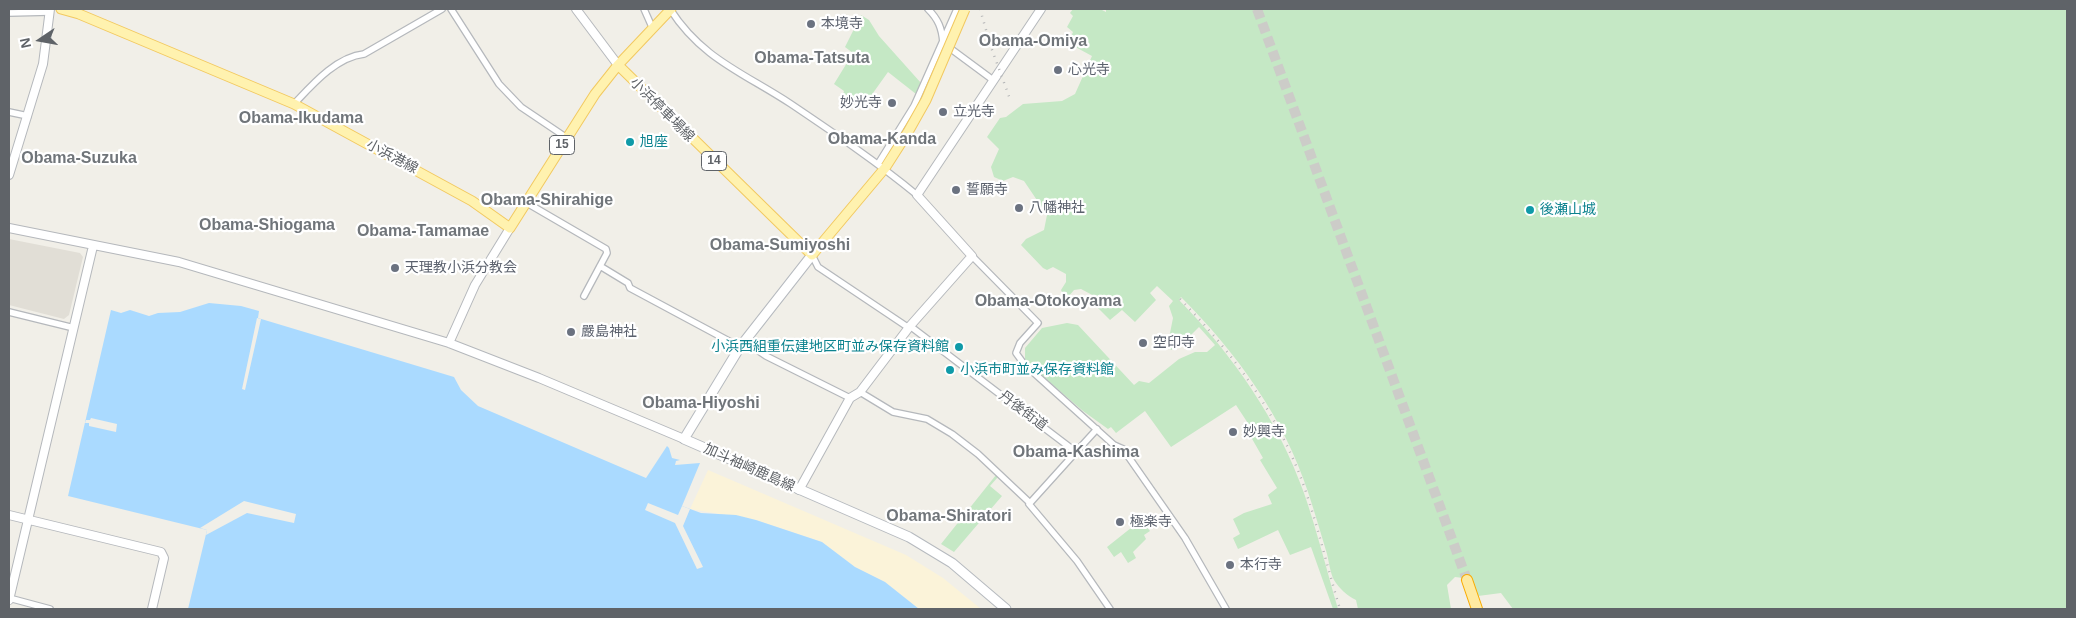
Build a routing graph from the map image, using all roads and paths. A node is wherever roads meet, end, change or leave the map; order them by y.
1 (61, 9) edge
2 (442, 9) edge
3 (451, 9) edge
4 (576, 9) edge
5 (644, 9) edge
6 (670, 9) edge
7 (928, 9) edge
8 (957, 9) edge
9 (965, 9) edge
10 (1042, 9) edge
11 (50, 10) edge
12 (9, 13) edge
13 (652, 27) junction
14 (943, 43) junction
15 (618, 65) junction
16 (993, 80) junction
17 (294, 104) junction
18 (9, 112) edge
19 (28, 116) junction
20 (567, 138) junction
21 (881, 166) junction
22 (9, 175) edge
23 (917, 195) junction
24 (527, 202) junction
25 (9, 228) edge
26 (510, 228) junction
27 (94, 246) junction
28 (812, 255) junction
29 (972, 256) junction
30 (600, 266) junction
31 (584, 296) dead end
32 (9, 312) edge
33 (910, 327) junction
34 (74, 328) junction
35 (449, 343) junction
36 (742, 344) junction
37 (860, 392) junction
38 (850, 398) junction
39 (1098, 429) junction
40 (684, 439) junction
41 (1076, 452) junction
42 (799, 490) junction
43 (1029, 504) dead end
44 (9, 516) edge
45 (28, 520) junction
46 (1467, 580) tunnel mouth
47 (9, 599) edge
48 (50, 609) edge
49 (152, 609) edge
50 (1006, 609) edge
51 (1110, 609) edge
52 (1226, 609) edge
53 (1477, 609) edge

1 - 17 main road, 小浜港線
2 - 17 street
3 - 20 street
4 - 15 street
5 - 13 street
6 - 13 main road
6 - 21 street
7 - 14 street
8 - 14 street
9 - 21 main road, bridge
10 - 16 street
11 - 12 street
11 - 19 street
13 - 15 main road
14 - 16 street
14 - 21 street
15 - 20 main road, 15
15 - 28 main road, 小浜停車場線 / 14
16 - 23 street
17 - 26 main road, 小浜港線
18 - 19 street
19 - 22 street
20 - 24 main road, 15
21 - 23 street
21 - 28 main road
23 - 29 street
24 - 26 main road, 15
24 - 30 street
25 - 27 street
26 - 35 street
27 - 34 street
27 - 35 street
28 - 33 street, 丹後街道
28 - 36 main road
29 - 33 street
29 - 39 street
30 - 31 street
30 - 36 street
32 - 34 street
33 - 37 street
33 - 41 street, 丹後街道
34 - 45 street
35 - 40 street
36 - 38 street
36 - 40 main road
37 - 38 street
37 - 41 street
38 - 42 street
39 - 41 street
39 - 52 street
40 - 42 main road, 加斗袖崎鹿島線
42 - 50 main road, 加斗袖崎鹿島線
43 - 51 street
44 - 45 street
45 - 47 street
45 - 49 street
46 - 53 highway
47 - 48 street

